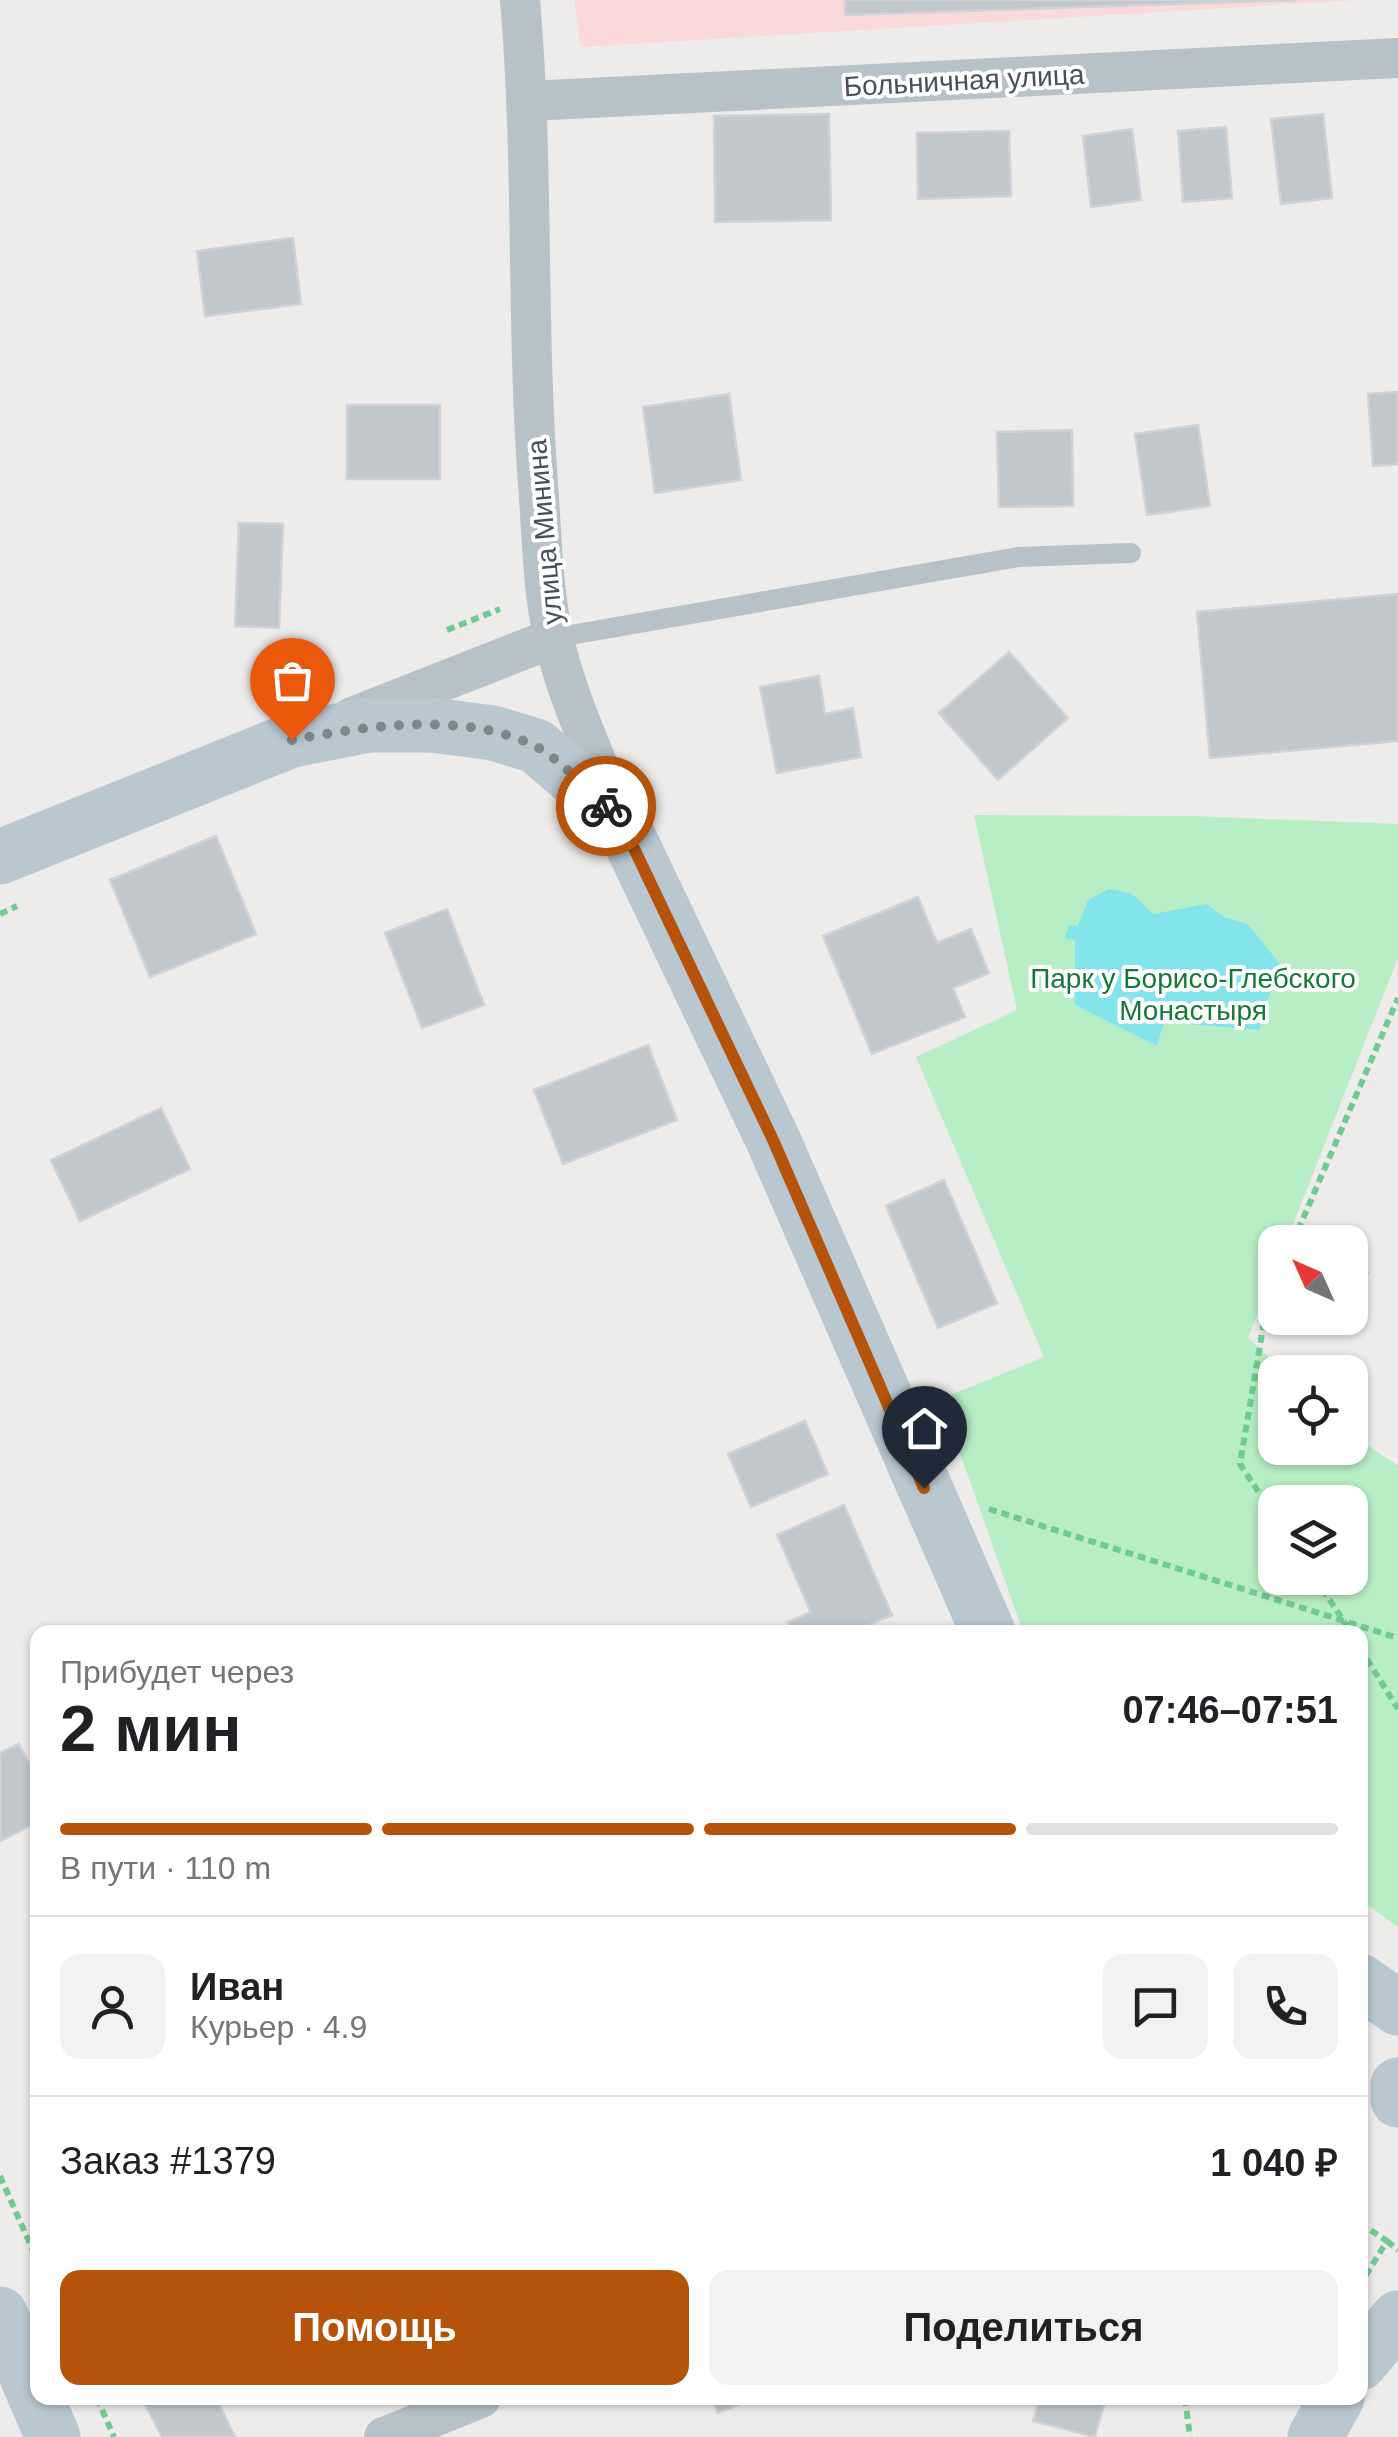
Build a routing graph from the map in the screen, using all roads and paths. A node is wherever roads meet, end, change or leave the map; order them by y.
1 (520, 0) edge
2 (1398, 58) edge
3 (529, 101) junction
4 (1131, 553) dead end
5 (554, 638) junction
6 (292, 740) junction
7 (619, 817) junction
8 (0, 857) edge
9 (34, 898) dead end
10 (0, 914) edge
11 (1398, 998) edge
12 (1300, 1225) edge
13 (1261, 1335) edge
14 (1258, 1491) edge
15 (975, 1504) dead end
16 (1326, 1595) edge
17 (985, 1625) edge
18 (1336, 1625) edge
19 (1345, 1625) edge
20 (1368, 1633) edge
21 (1398, 1638) edge
22 (1368, 1661) edge
23 (1398, 1710) edge
24 (1398, 2084) edge
25 (1398, 2100) edge
26 (0, 2176) edge
27 (1368, 2229) edge
28 (1386, 2241) junction
29 (30, 2244) edge
30 (1398, 2250) edge
31 (1368, 2272) edge
32 (0, 2314) edge
33 (1398, 2318) edge
34 (1368, 2353) edge
35 (30, 2382) edge
36 (40, 2405) edge
37 (99, 2405) edge
38 (464, 2405) edge
39 (1186, 2405) edge
40 (1333, 2405) edge
41 (54, 2437) edge
42 (114, 2437) edge
43 (384, 2437) edge
44 (1190, 2437) edge
45 (1316, 2437) edge

1 - 3 street, улица Минина
2 - 3 street, Больничная улица
3 - 5 street, улица Минина
4 - 5 lane
5 - 6 street
5 - 7 street, улица Минина
6 - 7 main road
6 - 8 main road
7 - 17 main road, улица Минина
9 - 10 path
11 - 12 path
13 - 14 path
15 - 18 path
16 - 19 path
20 - 21 path
22 - 23 path
24 - 25 main road
26 - 29 path
27 - 28 path
28 - 30 path
28 - 31 path
32 - 35 main road
33 - 34 main road
36 - 41 main road
37 - 42 path
38 - 43 street
39 - 44 path
40 - 45 main road

